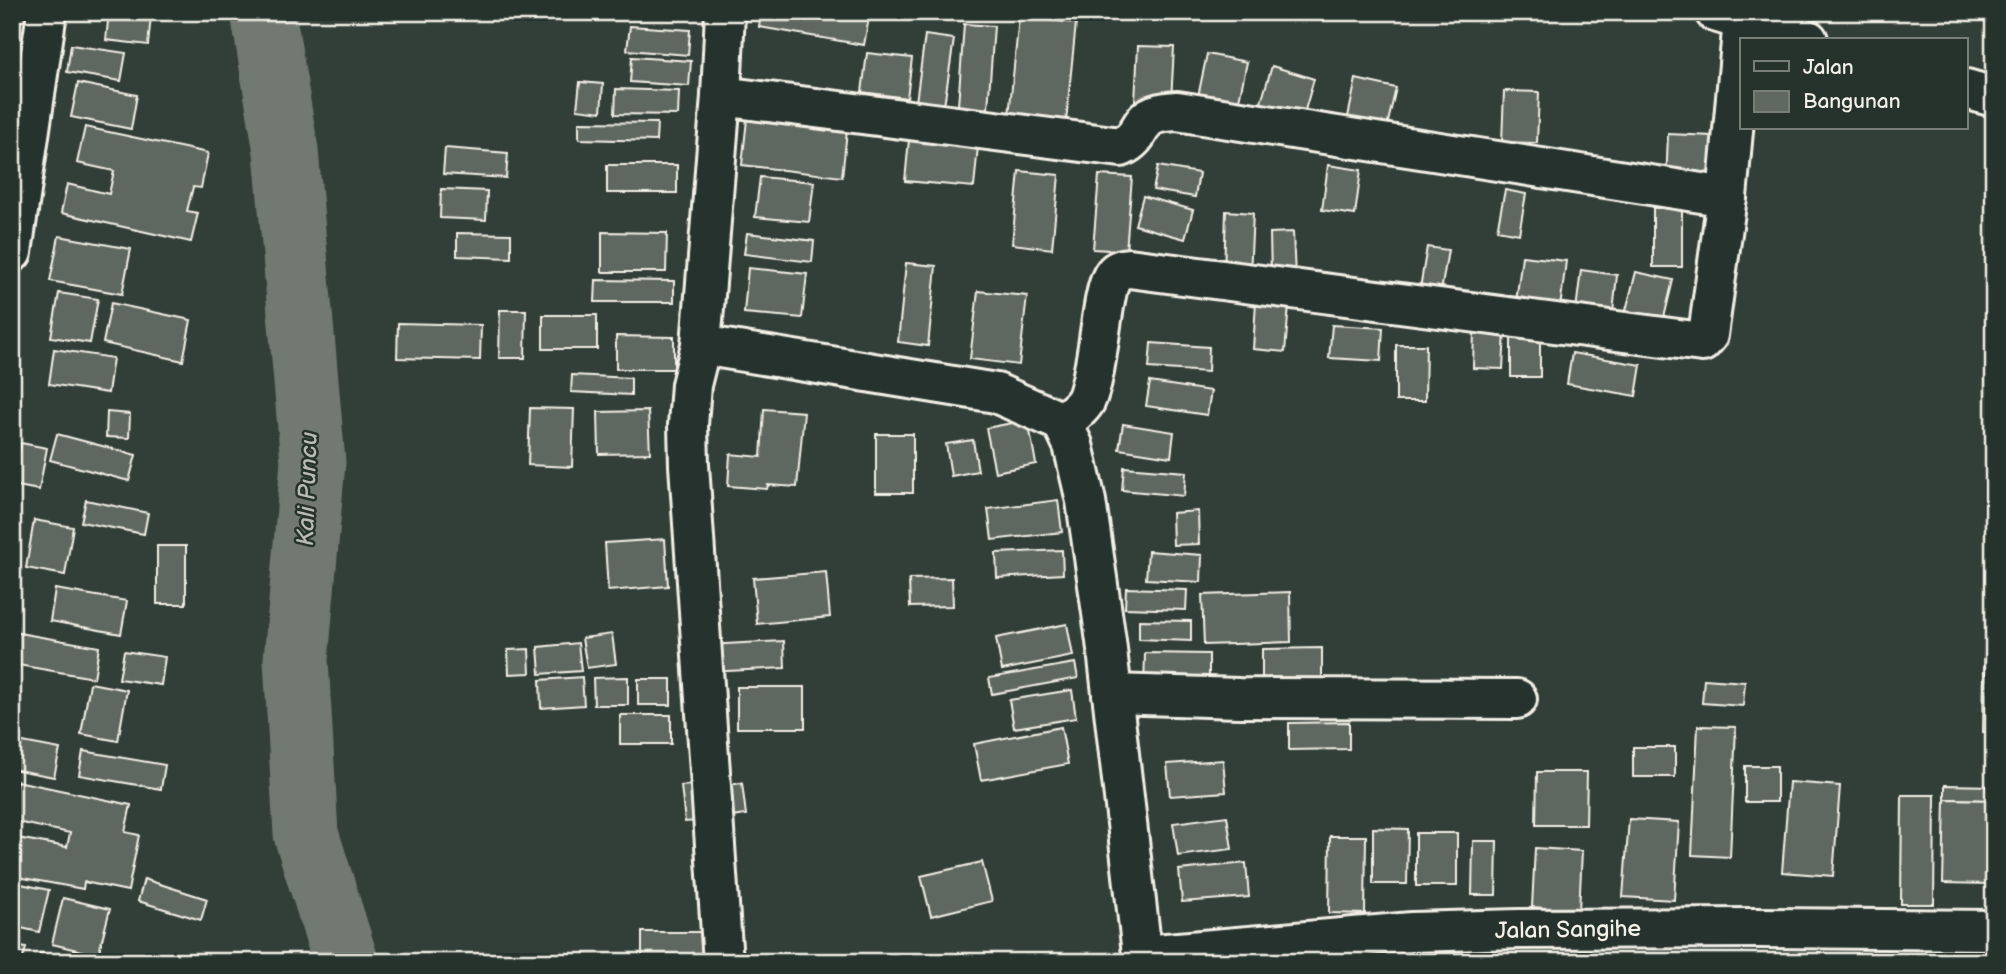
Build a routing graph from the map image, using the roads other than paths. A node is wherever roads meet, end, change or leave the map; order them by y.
1 (47, 12) edge
2 (725, 12) edge
3 (1729, 16) edge
4 (1801, 38) edge
5 (1968, 90) edge
6 (721, 96) junction
7 (1994, 97) edge
8 (1727, 197) junction
9 (12, 252) edge
10 (701, 345) junction
11 (1062, 422) junction
12 (1112, 694) junction
13 (1517, 699) dead end
14 (1994, 930) edge
15 (1143, 959) edge
16 (723, 962) edge

1 - 9 street
2 - 6 street
3 - 4 street
3 - 8 street
5 - 7 street
6 - 8 street
6 - 10 street
8 - 11 street
10 - 11 street
10 - 16 street
11 - 12 street
12 - 13 street
12 - 15 street
14 - 15 street, Jalan Sangihe

